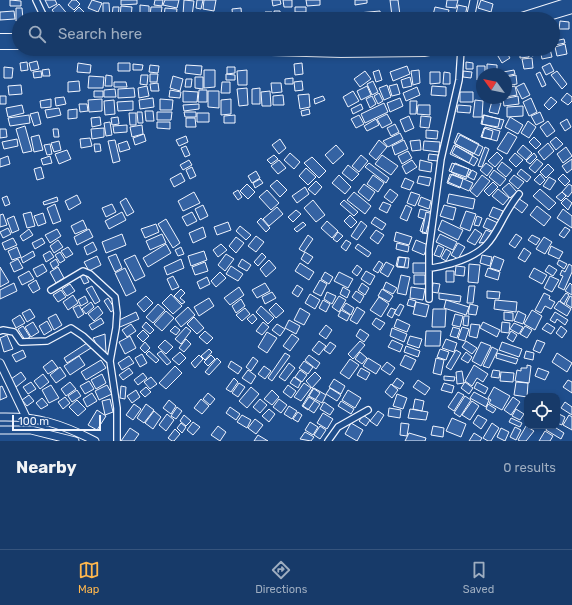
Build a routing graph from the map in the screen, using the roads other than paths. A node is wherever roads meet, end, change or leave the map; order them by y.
1 (36, 0) edge
2 (474, 0) edge
3 (572, 1) edge
4 (561, 2) edge
5 (572, 9) edge
6 (42, 12) edge
7 (471, 12) edge
8 (534, 12) edge
9 (560, 13) edge
10 (0, 38) edge
11 (12, 38) edge
12 (0, 45) edge
13 (12, 45) edge
14 (461, 56) edge
15 (519, 194) dead end
16 (429, 268) junction
17 (52, 290) dead end
18 (429, 299) dead end
19 (0, 331) edge
20 (110, 361) junction
21 (0, 363) edge
22 (368, 410) dead end
23 (0, 417) edge
24 (26, 417) junction
25 (0, 430) edge
26 (75, 441) edge
27 (95, 441) edge
28 (117, 441) edge
29 (328, 441) edge

1 - 6 street
2 - 7 street
3 - 4 main road
4 - 8 main road
5 - 9 main road
10 - 11 main road
12 - 13 main road
14 - 16 street
15 - 16 street
16 - 18 street
17 - 20 street
19 - 20 street
20 - 28 street
21 - 24 street
22 - 29 street
23 - 24 street
24 - 27 street
25 - 26 street

